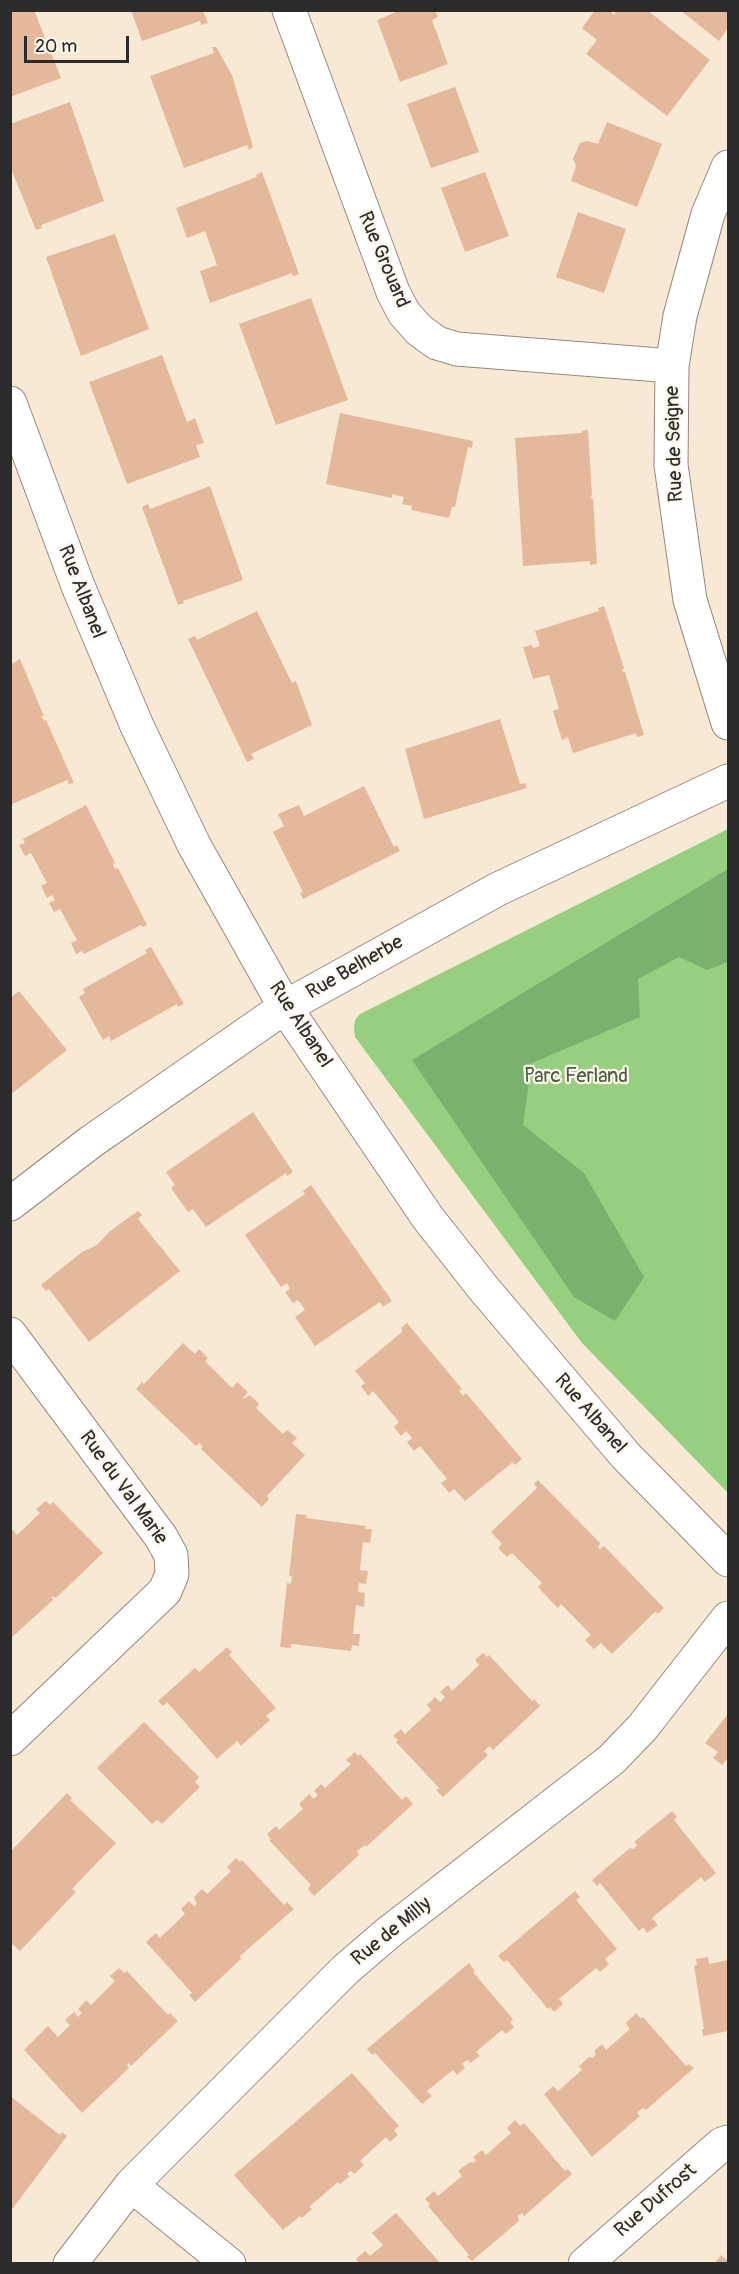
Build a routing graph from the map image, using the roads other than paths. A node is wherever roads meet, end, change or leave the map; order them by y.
1 (289, 10) edge
2 (729, 167) edge
3 (672, 366) junction
4 (10, 403) edge
5 (729, 723) edge
6 (729, 781) edge
7 (285, 1007) junction
8 (10, 1204) edge
9 (10, 1334) edge
10 (729, 1560) edge
11 (729, 1618) edge
12 (10, 1739) edge
13 (729, 2142) edge
14 (131, 2185) junction
15 (70, 2264) edge
16 (229, 2264) edge
17 (585, 2264) edge

1 - 3 street, Rue Grouard
2 - 3 street, Rue de Seigne
3 - 5 street, Rue de Seigne
4 - 7 street, Rue Albanel
6 - 7 street, Rue Belherbe
7 - 8 street, Rue Belherbe
7 - 10 street, Rue Albanel
9 - 12 street, Rue du Val Marie
11 - 14 street, Rue de Milly
13 - 17 street, Rue Dufrost
14 - 15 street, Rue de Milly
14 - 16 street

